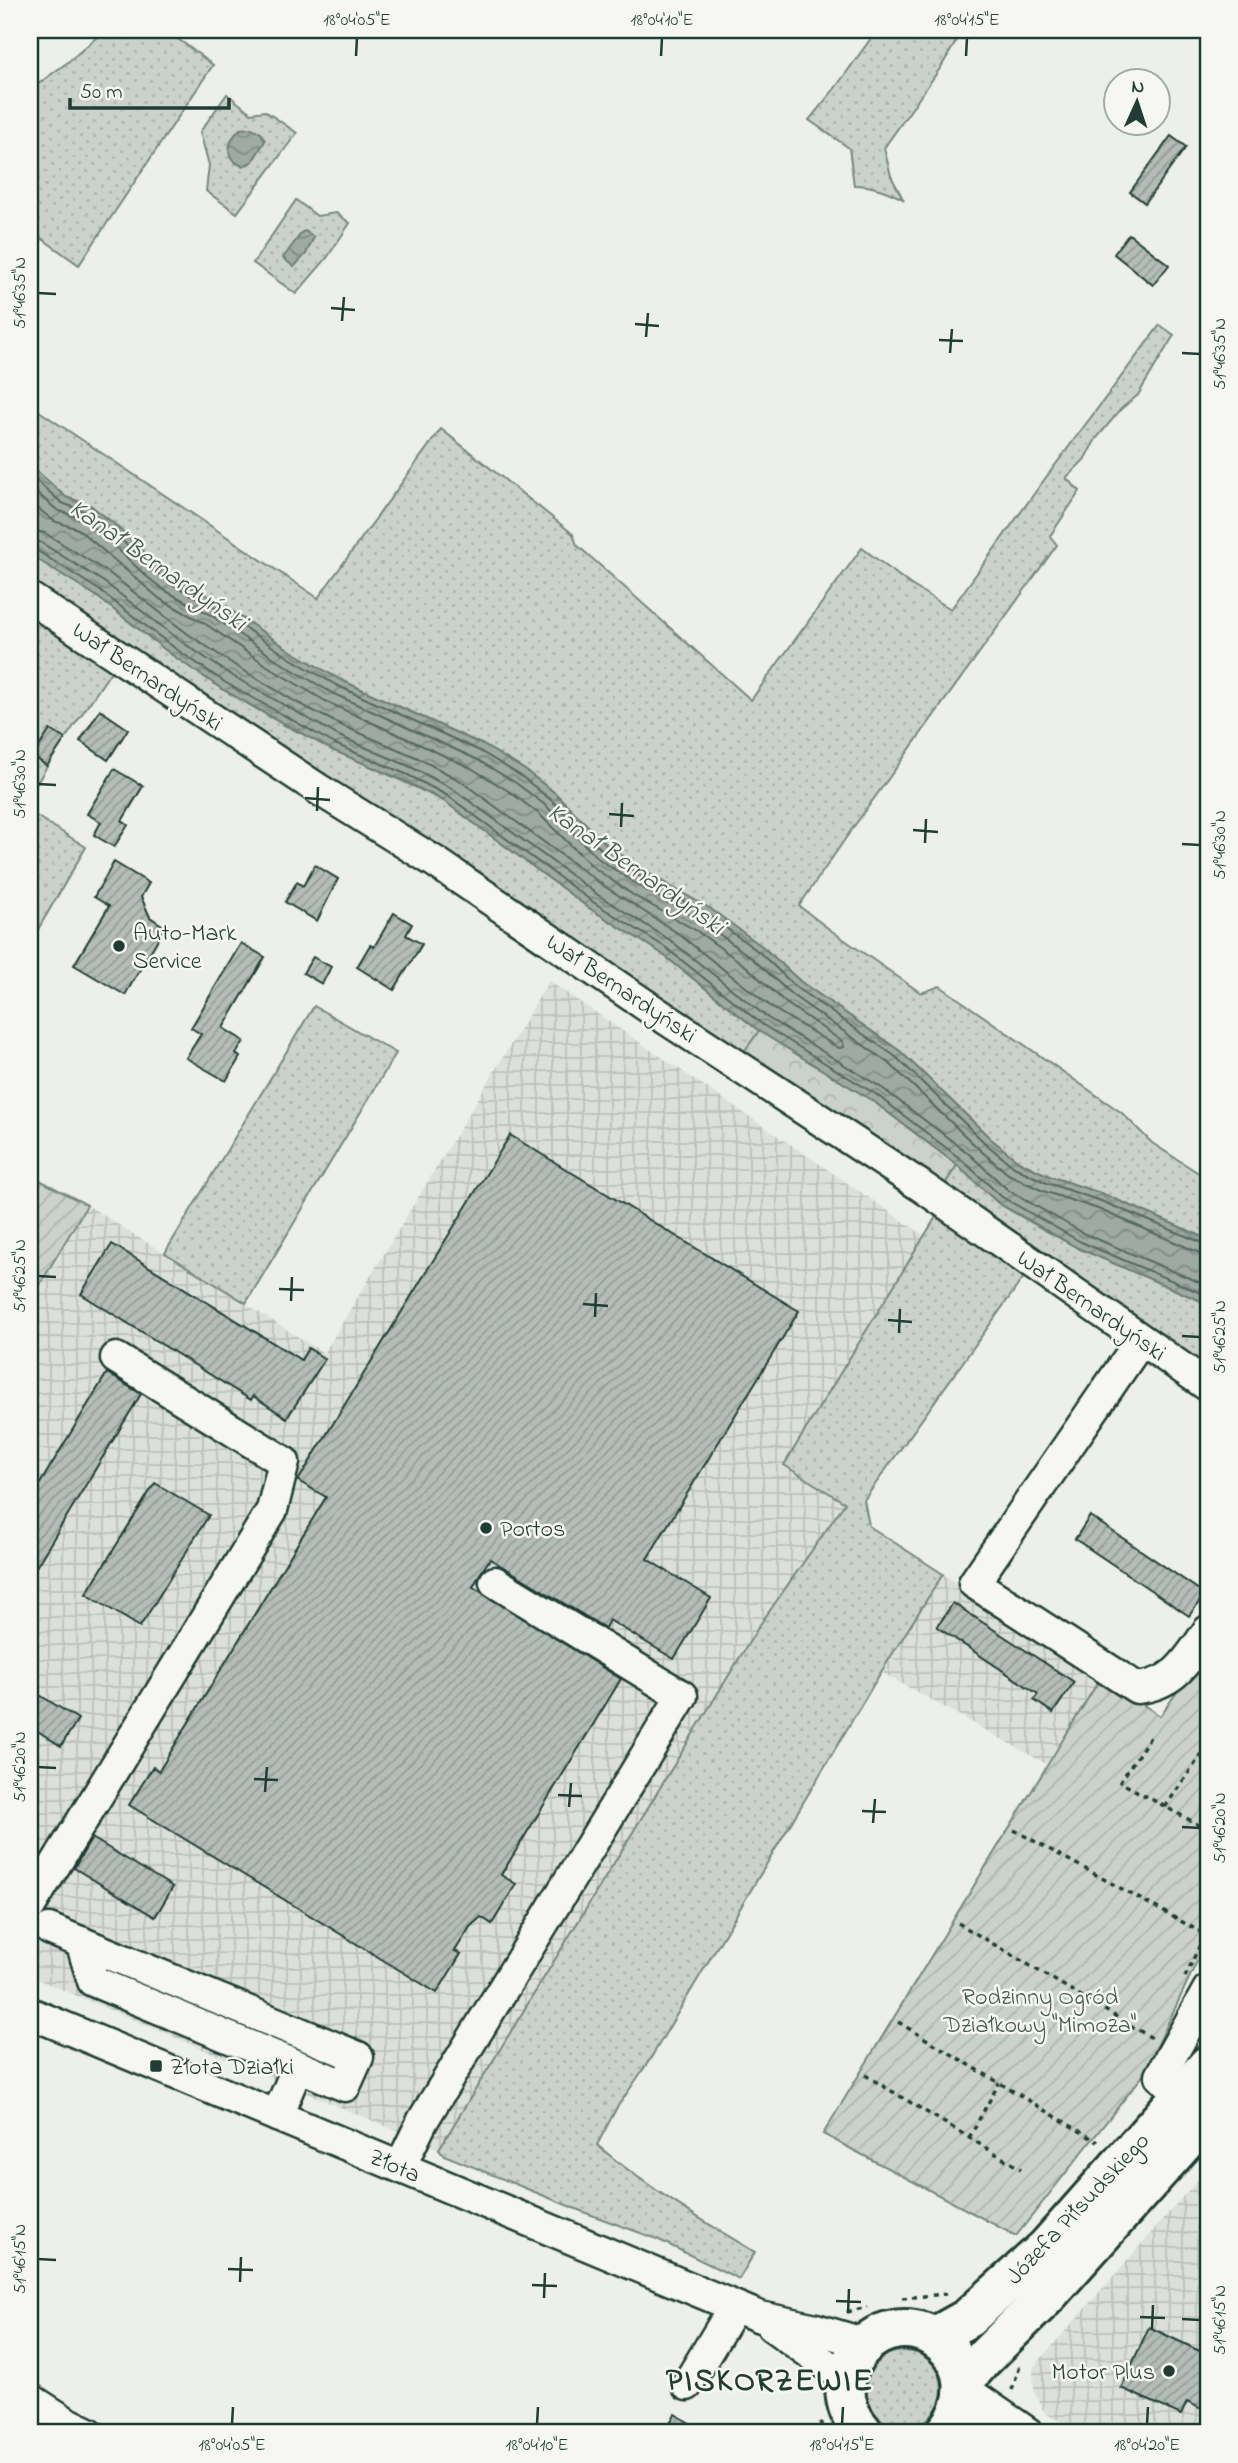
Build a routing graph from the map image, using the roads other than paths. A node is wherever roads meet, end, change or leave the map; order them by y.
1 (30, 598) edge
2 (1141, 1340) junction
3 (116, 1357) dead end
4 (1208, 1387) edge
5 (495, 1582) dead end
6 (1208, 1631) edge
7 (30, 1906) edge
8 (49, 1929) dead end
9 (82, 1942) junction
10 (1196, 1986) edge
11 (30, 2013) edge
12 (1208, 2065) edge
13 (298, 2066) junction
14 (1195, 2105) edge
15 (276, 2116) junction
16 (400, 2168) junction
17 (747, 2312) junction
18 (934, 2337) junction
19 (866, 2344) junction
20 (845, 2378) junction
21 (687, 2385) dead end
22 (30, 2399) edge
23 (962, 2412) edge
24 (858, 2430) edge
25 (89, 2433) edge
26 (1028, 2433) edge

1 - 2 street, Wał Bernardyński
2 - 4 street, Wał Bernardyński
2 - 6 street
3 - 7 street
5 - 16 street
8 - 9 street
9 - 13 street
9 - 13 street
10 - 14 street
11 - 15 street, Złota
12 - 14 main road, Józefa Piłsudskiego
13 - 15 street
14 - 18 main road, Józefa Piłsudskiego
14 - 23 main road, Józefa Piłsudskiego
15 - 16 street, Złota
16 - 17 street, Złota
17 - 19 street, Złota
17 - 20 street, Złota
17 - 21 street
18 - 19 main road
18 - 23 main road
19 - 20 main road
20 - 24 main road
22 - 25 street
23 - 26 street

